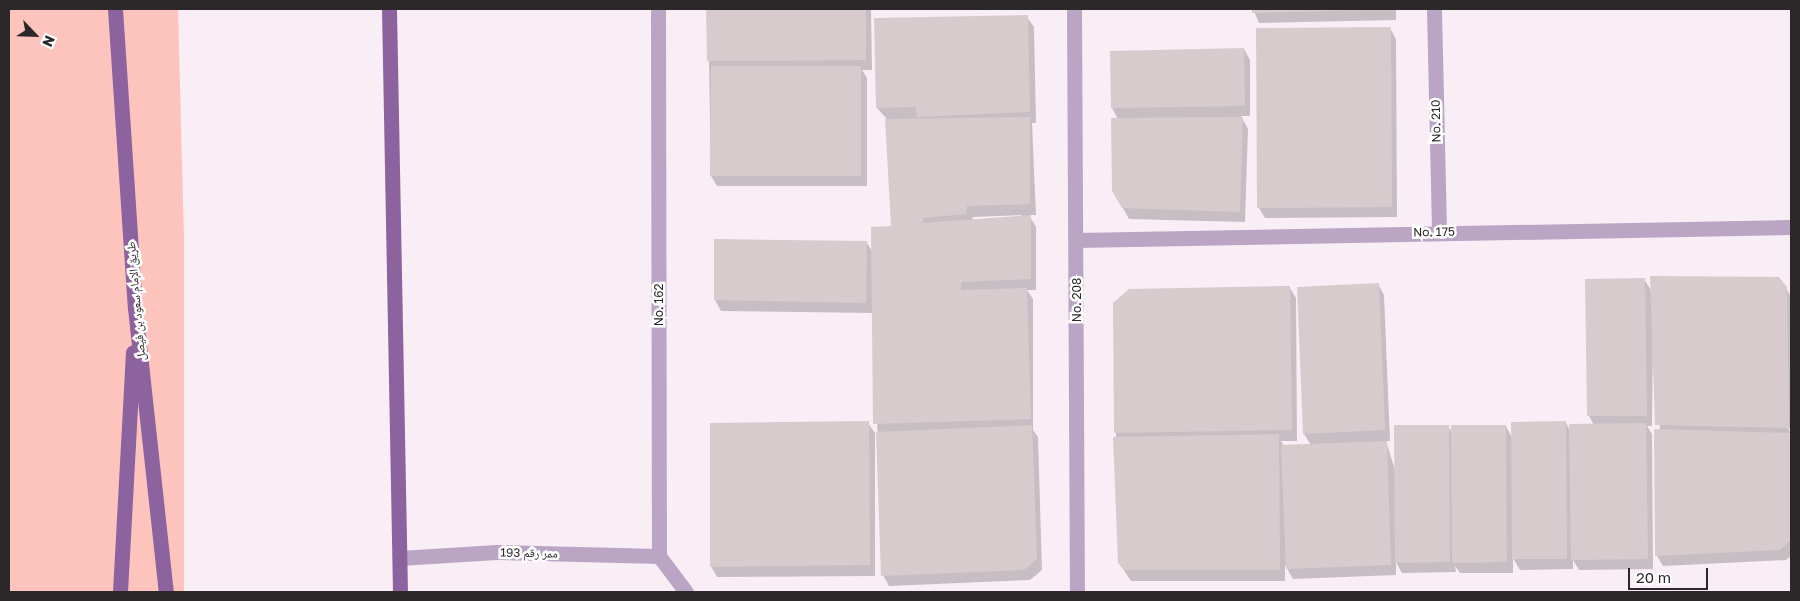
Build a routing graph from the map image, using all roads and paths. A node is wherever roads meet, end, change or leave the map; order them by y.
1 (115, 9) edge
2 (389, 9) edge
3 (658, 9) edge
4 (1074, 9) edge
5 (1434, 9) edge
6 (1791, 227) edge
7 (1439, 232) junction
8 (1077, 240) junction
9 (135, 308) junction
10 (659, 556) junction
11 (400, 558) junction
12 (120, 592) edge
13 (166, 592) edge
14 (400, 592) edge
15 (686, 592) edge
16 (1077, 592) edge

1 - 9 main road, طريق الإمام سعود بن فيصل
2 - 11 main road
3 - 10 street, No. 162
4 - 8 street, No. 208
5 - 7 street, No. 210
6 - 7 street, No. 175
7 - 8 street, No. 175
8 - 16 street, No. 208
9 - 12 main road
9 - 13 main road, طريق الإمام سعود بن فيصل
10 - 11 street, ممر رقم 193
10 - 15 street
11 - 14 main road

